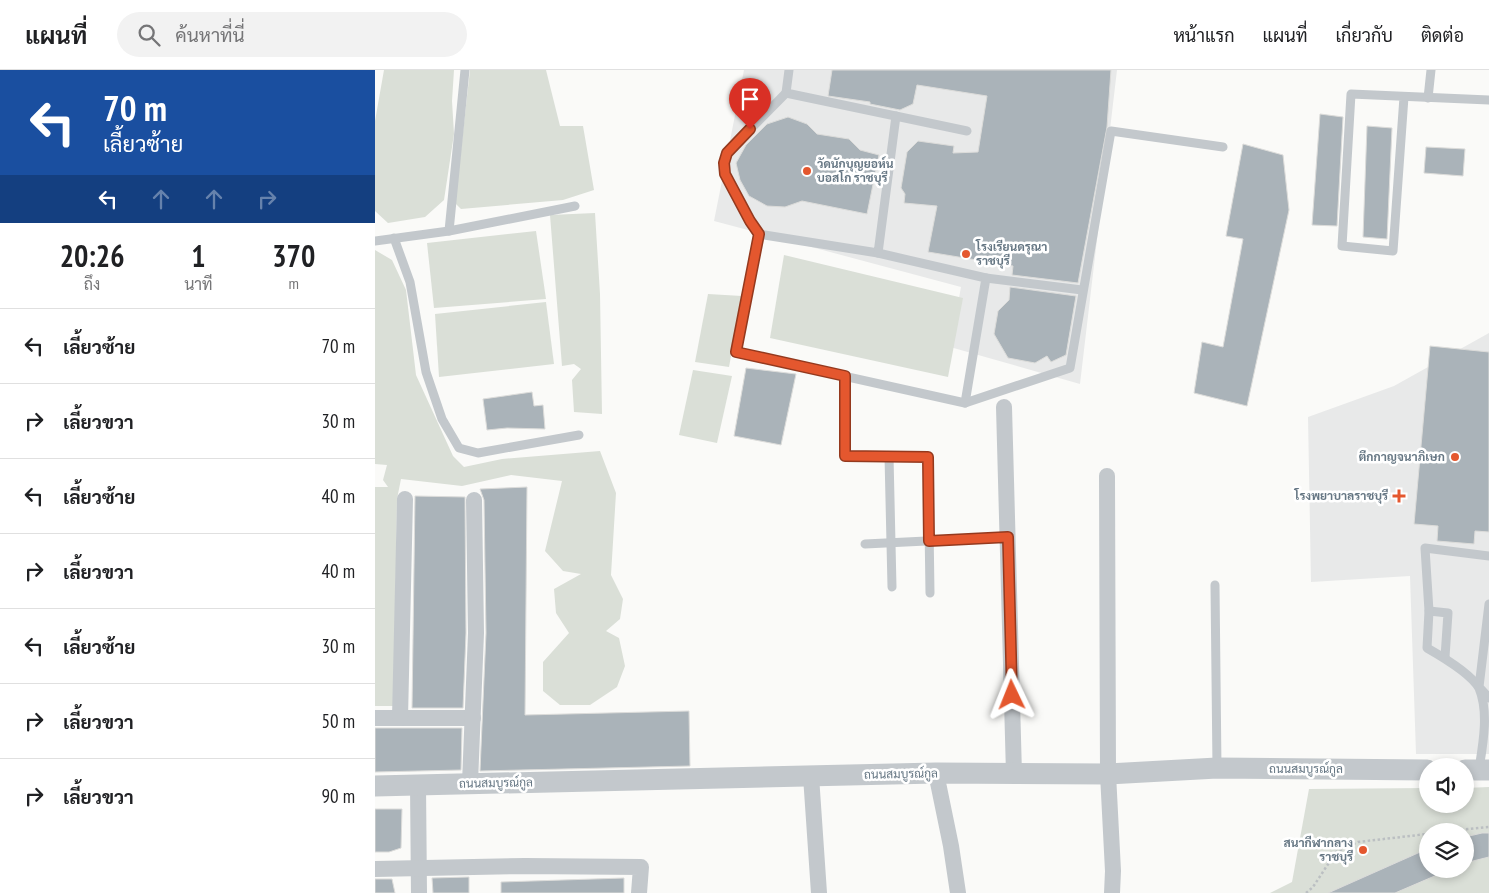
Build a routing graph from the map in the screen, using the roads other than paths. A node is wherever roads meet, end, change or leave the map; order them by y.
1 (465, 70) edge
2 (789, 70) edge
3 (1431, 70) edge
4 (786, 93) junction
5 (1404, 97) junction
6 (1428, 98) junction
7 (1489, 100) edge
8 (896, 116) junction
9 (967, 131) dead end
10 (1223, 147) dead end
11 (575, 206) dead end
12 (449, 231) junction
13 (759, 234) junction
14 (394, 238) junction
15 (375, 242) edge
16 (878, 253) junction
17 (986, 278) junction
18 (1082, 290) junction
19 (845, 376) junction
20 (965, 403) junction
21 (1004, 407) dead end
22 (579, 435) dead end
23 (889, 456) junction
24 (1107, 476) dead end
25 (405, 499) dead end
26 (474, 500) dead end
27 (1008, 537) junction
28 (929, 541) junction
29 (865, 544) dead end
30 (891, 544) junction
31 (1489, 556) edge
32 (1215, 585) dead end
33 (892, 586) dead end
34 (930, 593) dead end
35 (1489, 604) edge
36 (1429, 611) junction
37 (1445, 657) junction
38 (1479, 687) junction
39 (1489, 698) edge
40 (375, 718) edge
41 (400, 718) junction
42 (473, 718) junction
43 (1487, 730) edge
44 (1217, 768) junction
45 (1419, 770) edge
46 (1478, 770) edge
47 (936, 773) junction
48 (1014, 774) junction
49 (1108, 774) junction
50 (811, 776) junction
51 (470, 783) junction
52 (418, 785) junction
53 (375, 786) edge
54 (375, 869) edge
55 (419, 870) junction
56 (419, 893) edge
57 (639, 893) edge
58 (819, 893) edge
59 (958, 893) edge
60 (1112, 893) edge

1 - 12 lane
2 - 4 lane
3 - 6 lane
4 - 8 lane
4 - 13 lane
5 - 5 lane
5 - 6 lane
6 - 7 lane
8 - 9 lane
8 - 16 lane
10 - 18 lane
11 - 12 lane
12 - 14 lane
13 - 16 lane
13 - 19 lane
14 - 15 lane
14 - 22 lane
16 - 17 lane
17 - 18 lane
17 - 20 lane
18 - 20 lane
19 - 20 lane
19 - 23 lane
21 - 27 street
23 - 28 lane
23 - 30 lane
24 - 49 street
25 - 41 street
26 - 42 street
27 - 28 lane
27 - 48 street
28 - 30 lane
28 - 34 lane
29 - 30 lane
30 - 33 lane
31 - 36 lane
32 - 44 lane
35 - 38 lane
36 - 37 lane
36 - 37 lane
37 - 38 lane
38 - 39 lane
38 - 43 lane
40 - 41 street
41 - 42 street
42 - 51 street
43 - 46 lane
44 - 45 street, ถนนสมบูรณ์กูล
44 - 49 street, ถนนสมบูรณ์กูล
47 - 48 street, ถนนสมบูรณ์กูล
47 - 50 street, ถนนสมบูรณ์กูล
47 - 59 street
48 - 49 street, ถนนสมบูรณ์กูล
49 - 60 street
50 - 51 street, ถนนสมบูรณ์กูล
50 - 58 street
51 - 52 street, ถนนสมบูรณ์กูล
52 - 53 street, ถนนสมบูรณ์กูล
52 - 55 street
54 - 55 street
55 - 56 street
55 - 57 street

